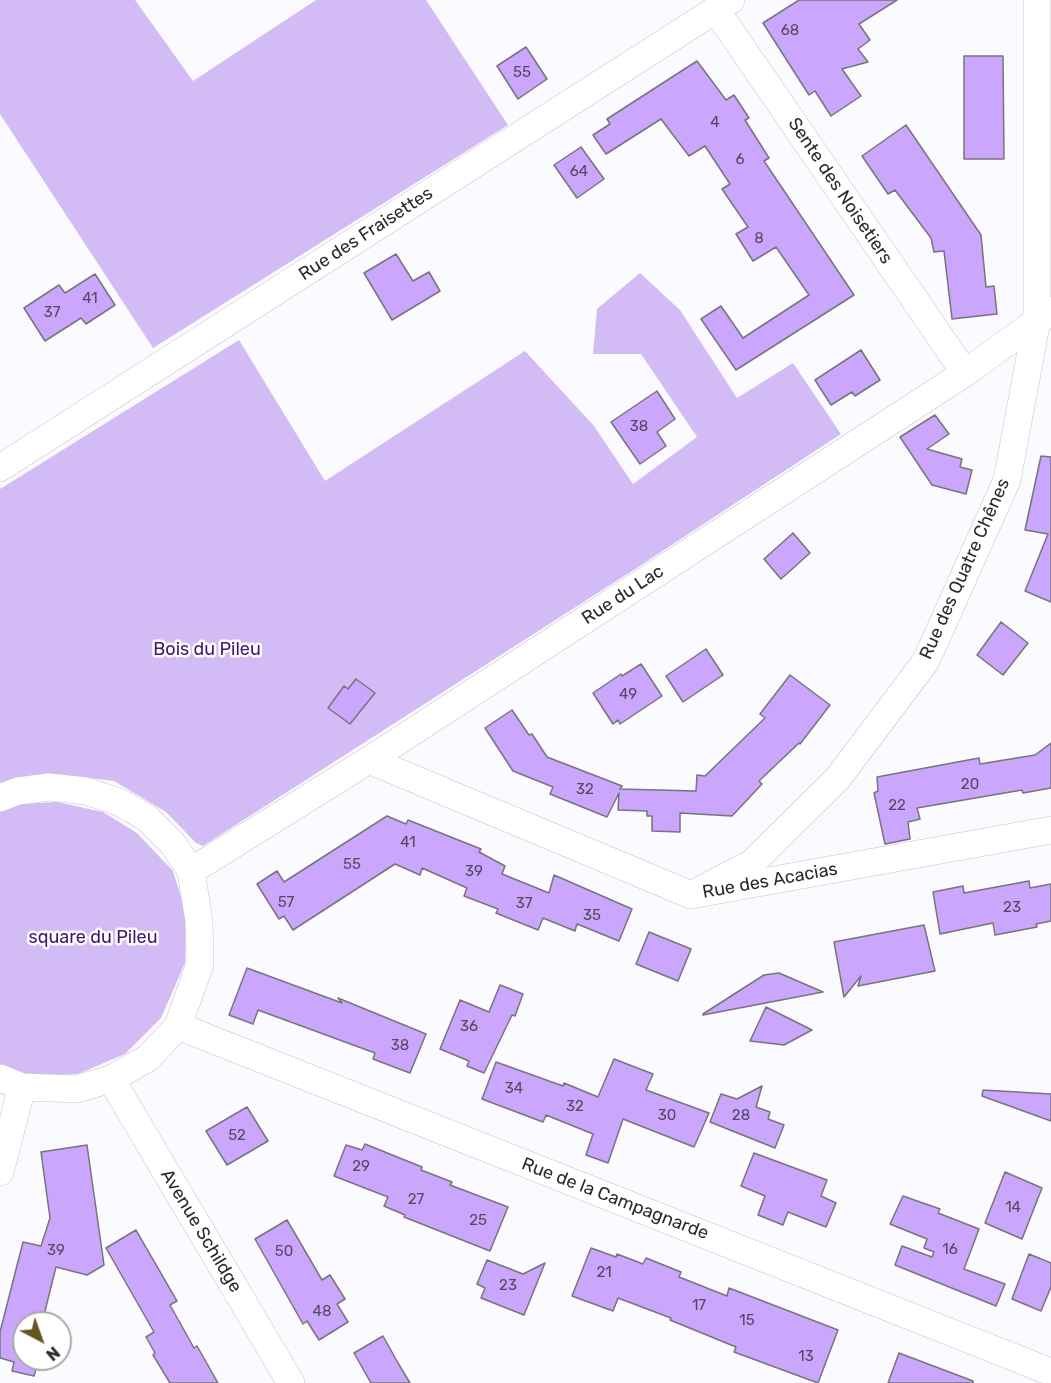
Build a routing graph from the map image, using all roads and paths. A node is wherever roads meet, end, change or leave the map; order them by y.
1 (1037, 0) edge
2 (711, 7) edge
3 (1044, 315) edge
4 (964, 373) junction
5 (0, 468) edge
6 (369, 760) junction
7 (0, 798) edge
8 (1051, 830) edge
9 (191, 871) junction
10 (691, 895) junction
11 (178, 1026) junction
12 (111, 1079) junction
13 (11, 1083) edge
14 (0, 1172) edge
15 (1051, 1372) edge
16 (291, 1383) edge

1 - 3 street, Rue des Quatre Chênes
2 - 4 street, Sente des Noisetiers
2 - 5 street, Rue des Fraisettes
3 - 4 street, Rue du Lac
3 - 10 street, Rue des Quatre Chênes
4 - 6 street, Rue du Lac
6 - 9 street, Rue du Lac
6 - 10 street, Rue des Acacias
7 - 9 street
8 - 10 street, Rue des Acacias
9 - 11 street
11 - 12 street
11 - 15 street, Rue de la Campagnarde
12 - 13 street
12 - 16 street, Avenue Schildge
13 - 14 street

